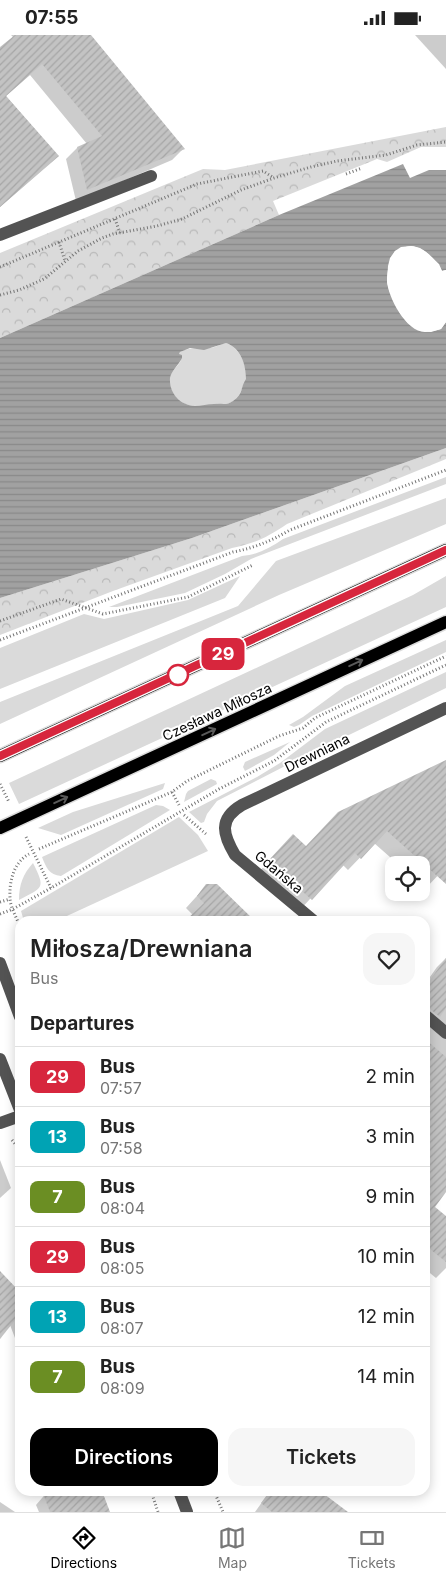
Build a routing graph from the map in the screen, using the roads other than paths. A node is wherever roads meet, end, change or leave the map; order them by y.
1 (151, 176) dead end
2 (0, 235) edge
3 (446, 550) edge
4 (446, 622) edge
5 (446, 708) edge
6 (0, 757) edge
7 (0, 828) edge
8 (228, 843) joint
9 (308, 916) edge
10 (0, 963) edge
11 (15, 1004) edge
12 (430, 1019) edge
13 (446, 1033) edge
14 (0, 1059) edge
15 (15, 1097) edge
16 (15, 1118) edge
17 (0, 1123) edge
18 (181, 1496) edge
19 (187, 1512) edge

1 - 2 street
3 - 6 main road
7 -> 4 main road, Czesława Miłosza
5 - 8 street, Drewniana
8 - 9 street, Gdańska
10 - 11 street
12 - 13 street
14 - 15 street
16 - 17 street
18 - 19 street

